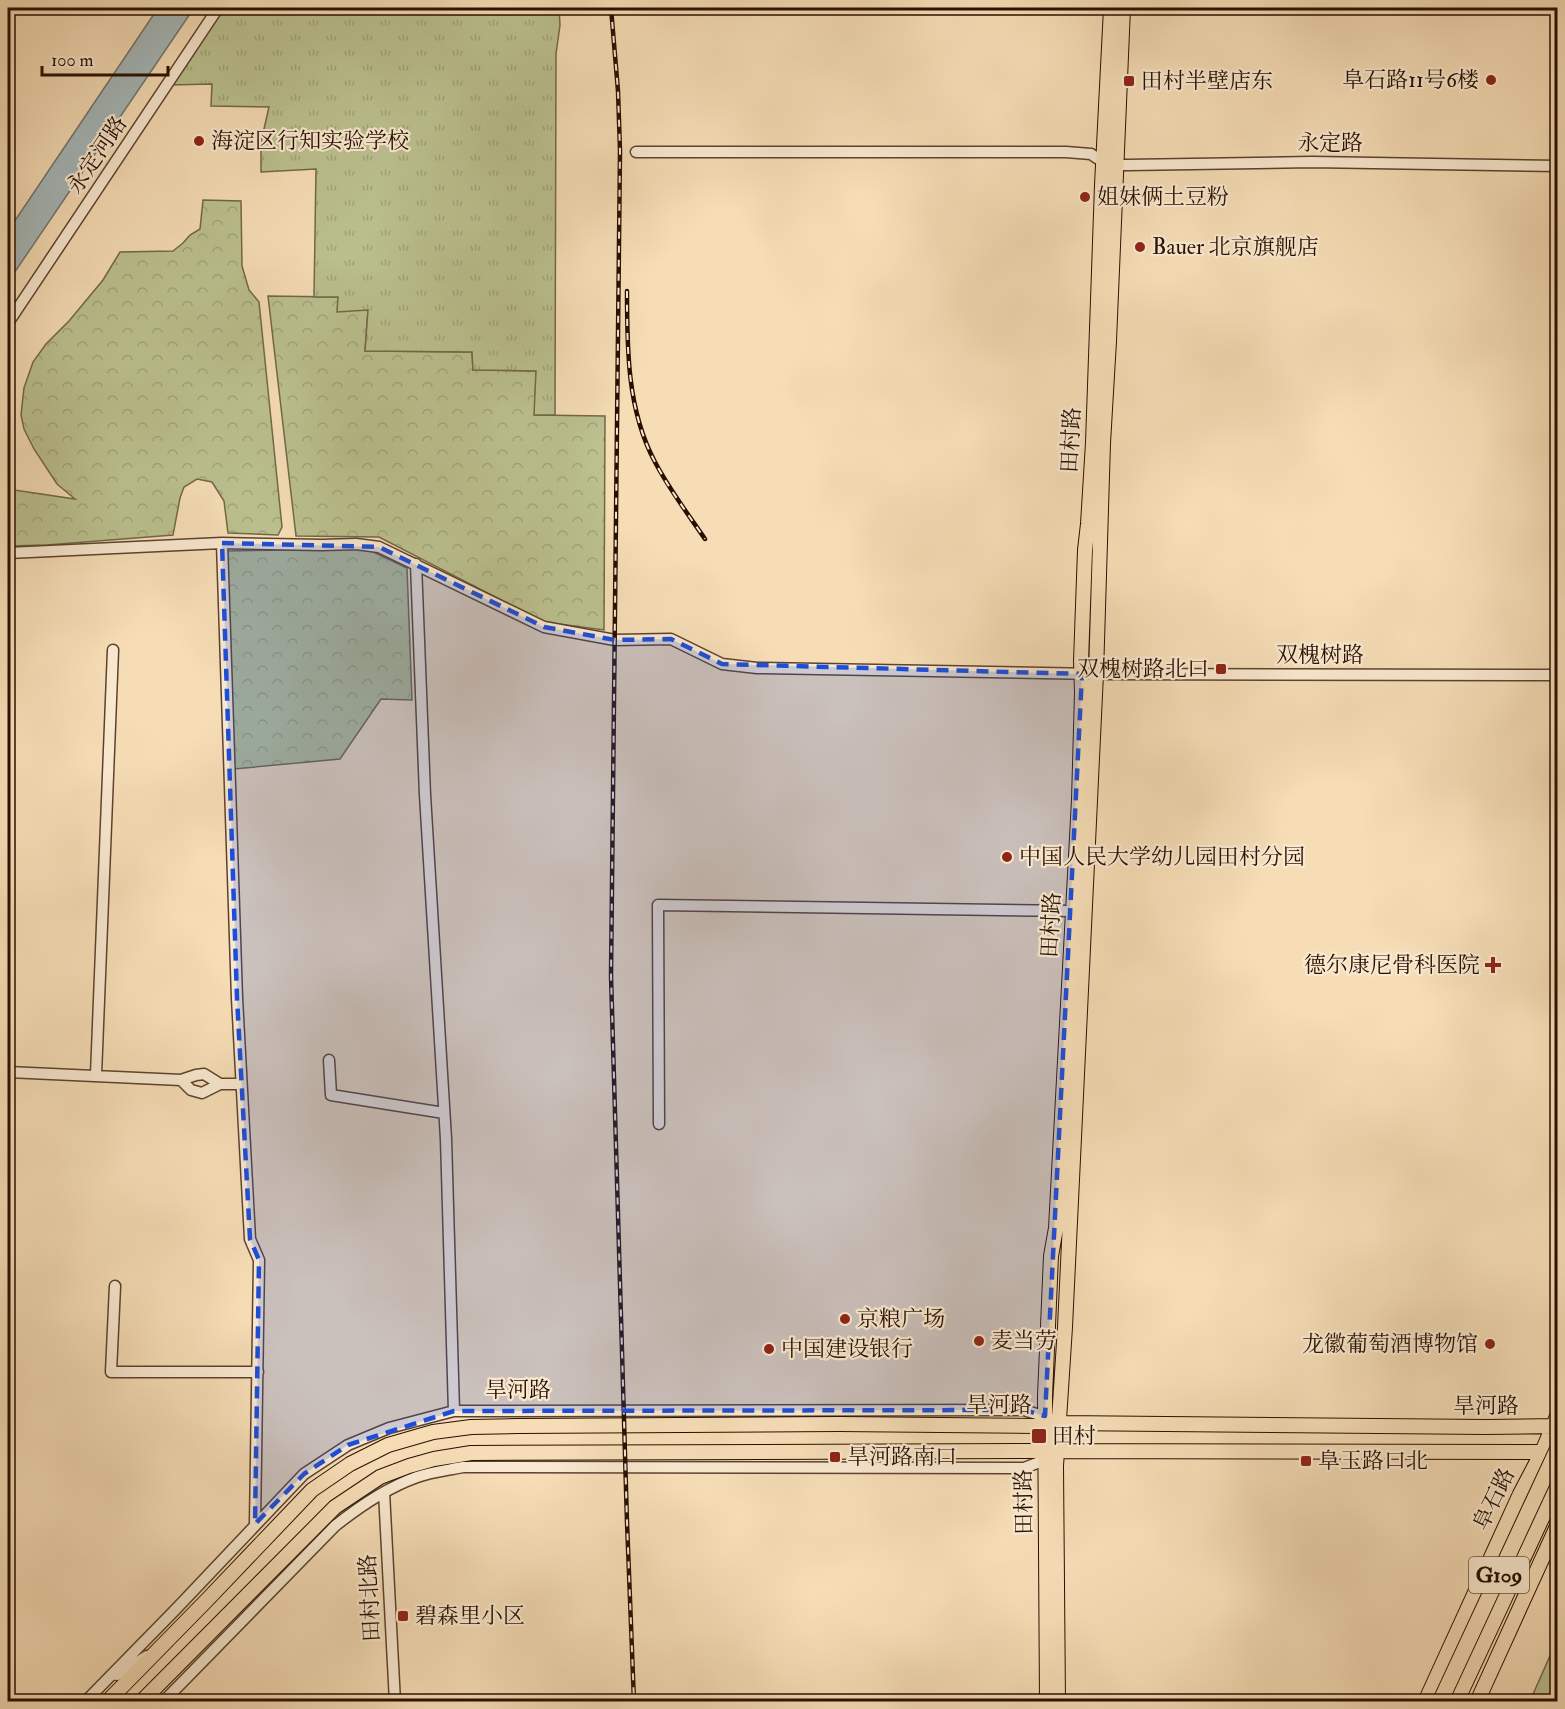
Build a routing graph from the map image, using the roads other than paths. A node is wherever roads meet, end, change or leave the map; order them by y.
1 (218, 8) edge
2 (1111, 8) edge
3 (1123, 8) edge
4 (636, 152) dead end
5 (1110, 163) junction
6 (1557, 166) edge
7 (8, 323) edge
8 (222, 543) junction
9 (8, 553) edge
10 (416, 564) junction
11 (113, 650) dead end
12 (1089, 674) junction
13 (1557, 675) edge
14 (1073, 911) junction
15 (329, 1060) dead end
16 (8, 1072) edge
17 (96, 1075) junction
18 (181, 1080) junction
19 (220, 1084) junction
20 (242, 1084) junction
21 (444, 1113) junction
22 (659, 1125) dead end
23 (115, 1286) dead end
24 (258, 1372) junction
25 (848, 1409) junction
26 (454, 1411) junction
27 (1045, 1421) junction
28 (1556, 1422) edge
29 (1060, 1423) junction
30 (915, 1426) junction
31 (1557, 1450) edge
32 (905, 1451) junction
33 (1542, 1452) junction
34 (1049, 1454) junction
35 (839, 1467) junction
36 (1557, 1483) edge
37 (384, 1492) junction
38 (255, 1524) junction
39 (1557, 1524) edge
40 (268, 1595) junction
41 (207, 1635) junction
42 (155, 1651) junction
43 (103, 1683) junction
44 (85, 1701) edge
45 (107, 1701) edge
46 (141, 1701) edge
47 (164, 1701) edge
48 (395, 1701) edge
49 (1047, 1701) edge
50 (1058, 1701) edge
51 (1425, 1701) edge
52 (1440, 1701) edge
53 (1456, 1701) edge
54 (1477, 1701) edge

1 - 7 street, 永定河路
2 - 5 main road, 田村路
3 - 5 main road, 田村路
4 - 5 street, 永定路
5 - 6 street, 永定路
5 - 12 main road, 田村路
8 - 9 street, 双槐树路
8 - 10 street, 双槐树路
8 - 20 street
10 - 12 street, 双槐树路
10 - 21 street
11 - 17 street
12 - 13 street, 双槐树路
12 - 14 main road, 田村路
12 - 29 main road, 田村路
14 - 22 street
14 - 27 main road, 田村路
15 - 21 street
16 - 17 street
17 - 18 street
18 - 19 street
18 - 19 street
19 - 20 street
20 - 24 street
21 - 26 street
23 - 24 street
24 - 38 street
25 - 26 street, 旱河路
25 - 27 street, 旱河路
25 - 30 street
26 - 38 street, 旱河路
27 - 29 main road, 旱河路
27 - 30 main road, 旱河路
27 - 34 main road, 田村路
28 - 29 main road, 旱河路
28 - 33 main road, 阜石路
29 - 34 main road, 田村路
30 - 42 main road, 旱河路
31 - 33 main road, 旱河路
31 - 52 highway, 阜石路 / G109, bridge
32 - 34 main road, 旱河路
32 - 35 street
32 - 41 main road, 旱河路
33 - 34 main road, 旱河路
33 - 51 main road, 阜石路
34 - 35 street, 旱河路
34 - 49 main road, 田村路
34 - 50 main road, 田村路
35 - 37 street, 旱河路
36 - 53 highway, G109
37 - 40 street, 旱河路
37 - 48 street, 田村北路
38 - 43 street, 旱河路
39 - 54 main road
40 - 41 street
40 - 47 street, 旱河路
41 - 46 main road, 旱河路
42 - 43 street
42 - 45 main road, 旱河路
43 - 44 street, 旱河路

